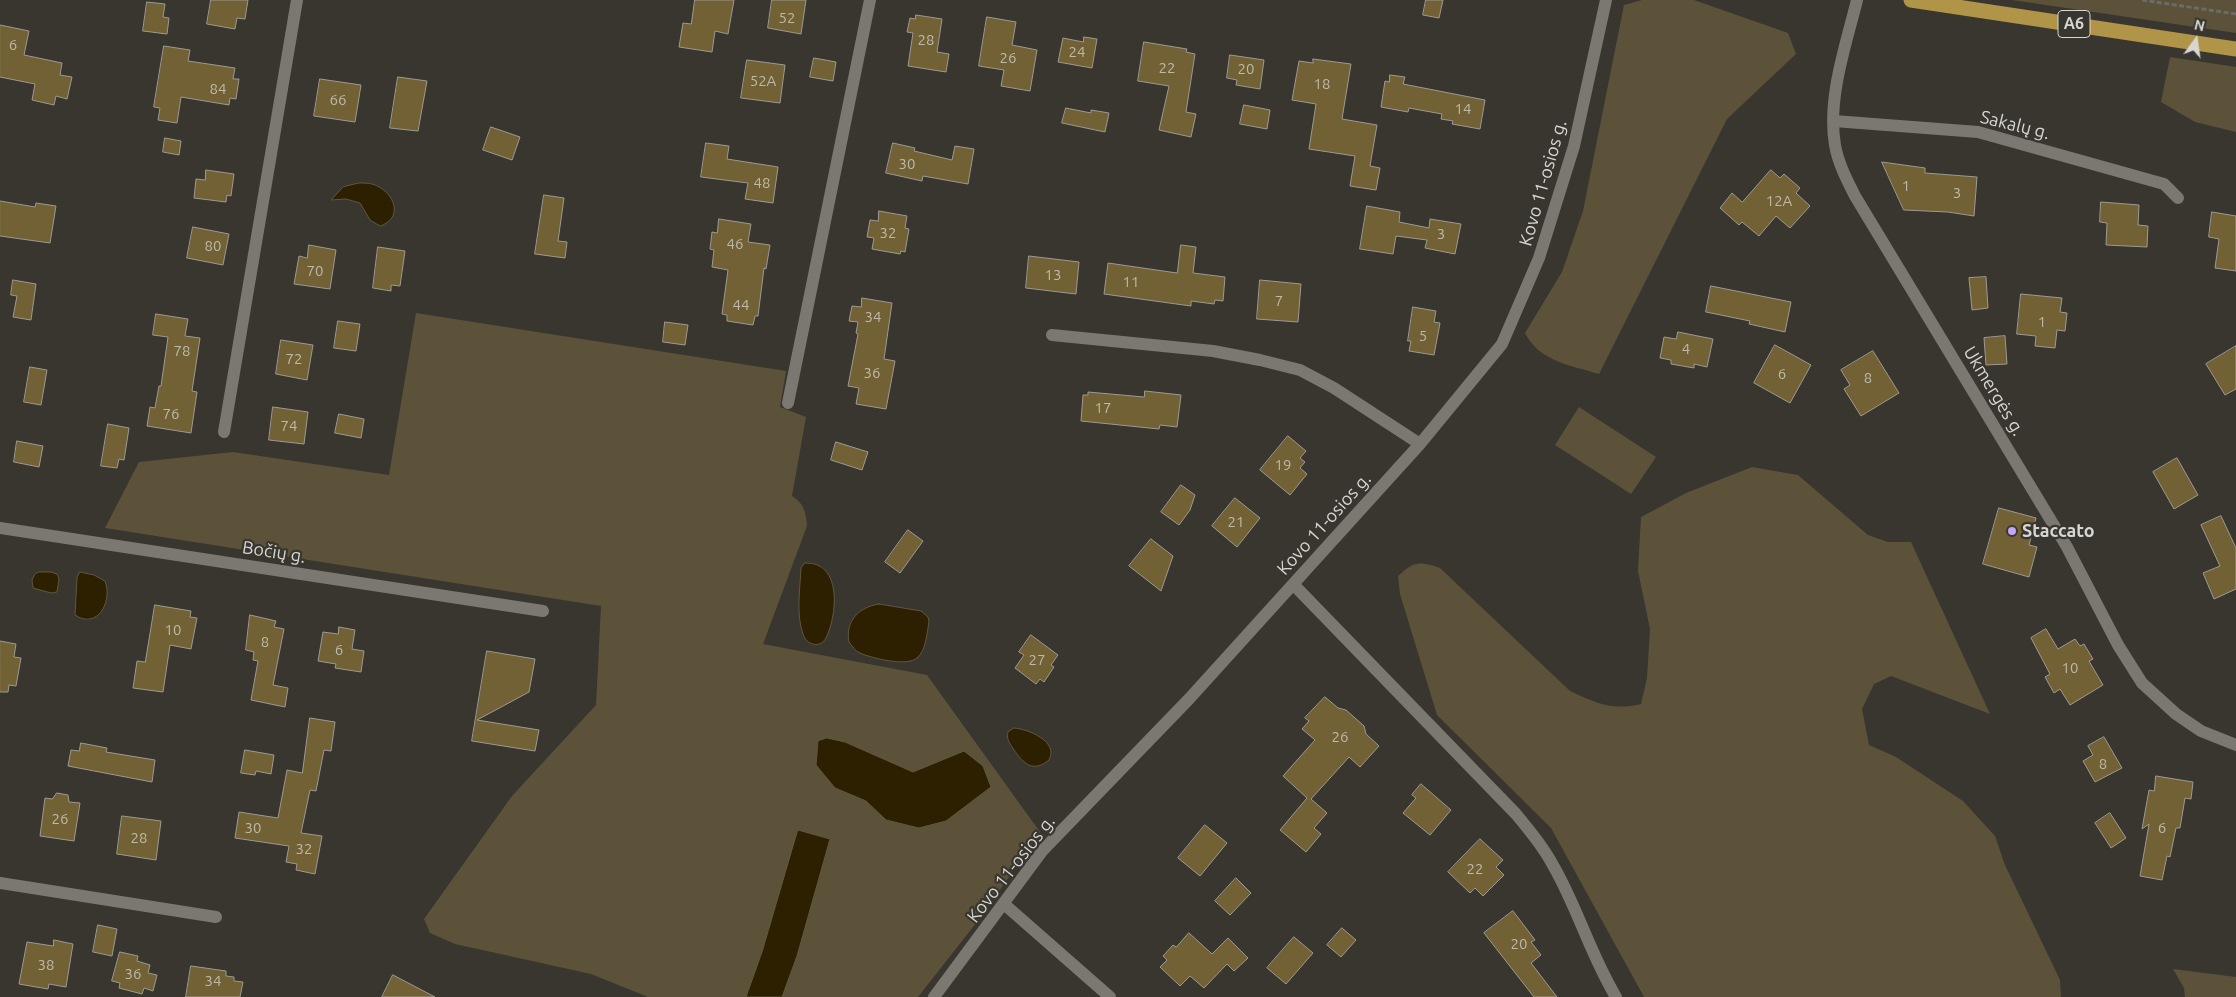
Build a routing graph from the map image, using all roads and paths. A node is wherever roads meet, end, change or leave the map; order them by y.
1 (297, 0) edge
2 (870, 0) edge
3 (1606, 0) edge
4 (1857, 0) edge
5 (1911, 0) edge
6 (2142, 0) edge
7 (2236, 14) edge
8 (2236, 49) edge
9 (1834, 121) junction
10 (2178, 198) dead end
11 (1052, 334) dead end
12 (788, 403) dead end
13 (224, 432) dead end
14 (1420, 444) junction
15 (0, 528) edge
16 (1293, 584) junction
17 (543, 611) dead end
18 (2236, 745) edge
19 (0, 883) edge
20 (1004, 904) junction
21 (216, 917) dead end
22 (934, 997) edge
23 (1110, 997) edge
24 (1616, 997) edge

1 - 13 street
2 - 12 street
3 - 14 street, Kovo 11-osios g.
4 - 9 street, Ukmergės g.
5 - 8 highway, A6
6 - 7 path
9 - 10 street, Sakalų g.
9 - 18 street, Ukmergės g.
11 - 14 street
14 - 16 street, Kovo 11-osios g.
15 - 17 street, Bočių g.
16 - 20 street, Kovo 11-osios g.
16 - 24 street
19 - 21 street
20 - 22 street, Kovo 11-osios g.
20 - 23 street

